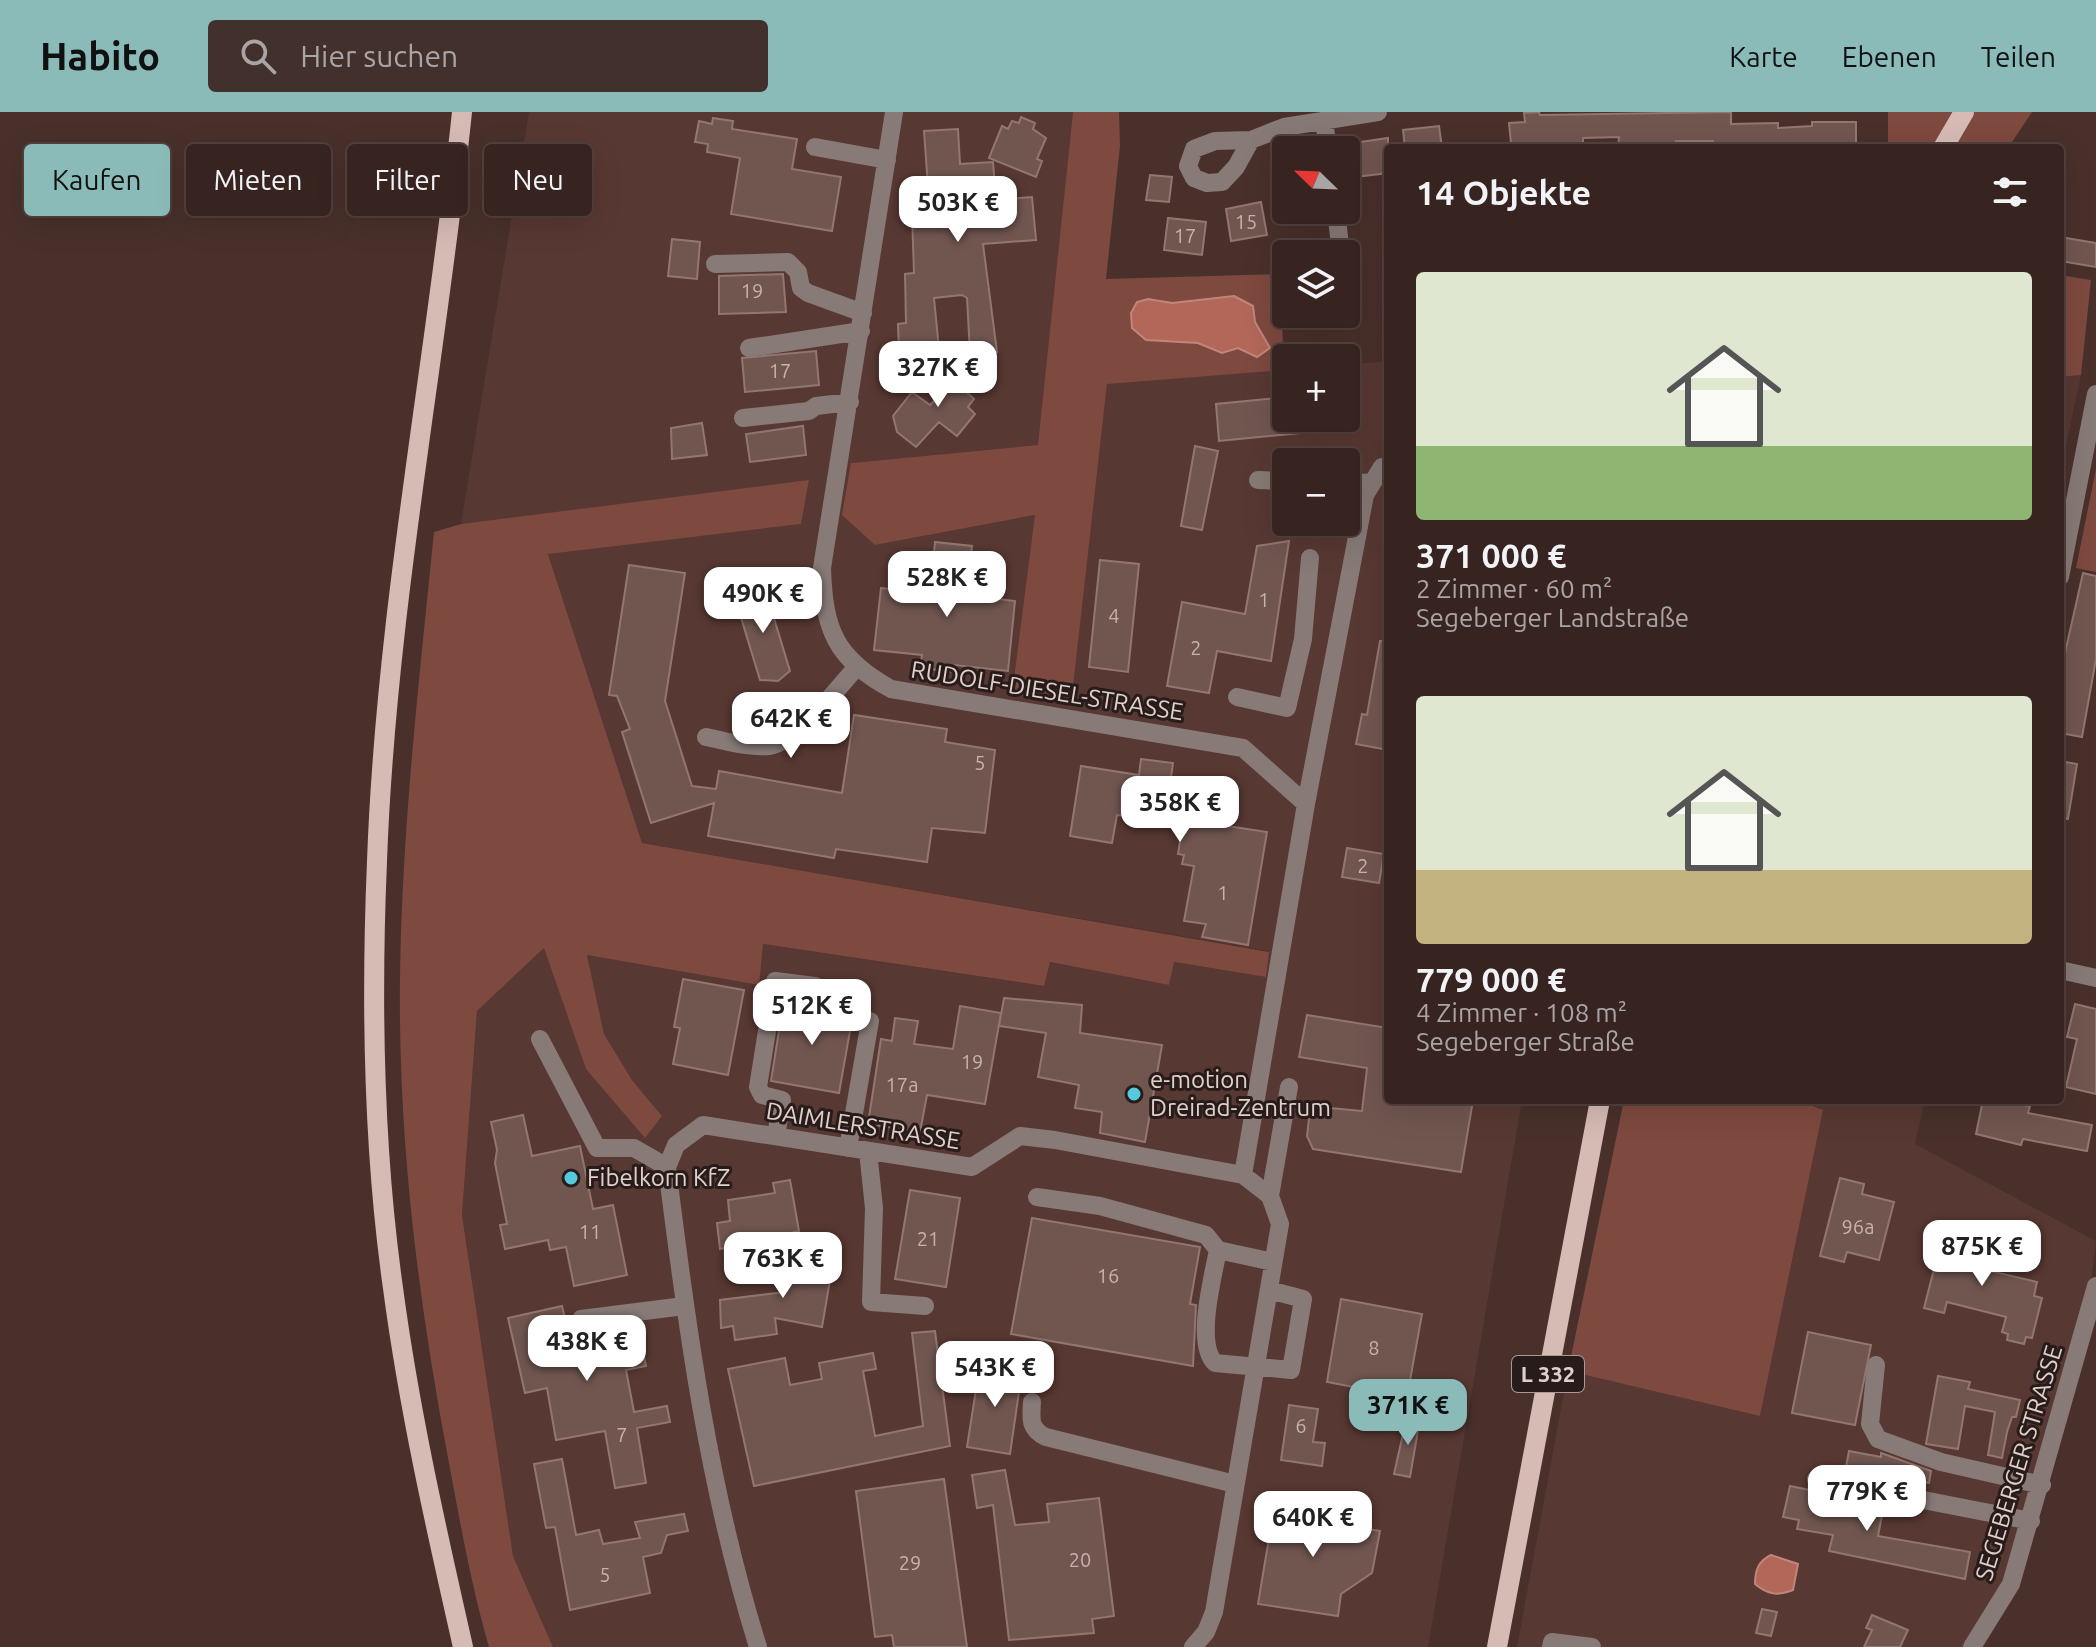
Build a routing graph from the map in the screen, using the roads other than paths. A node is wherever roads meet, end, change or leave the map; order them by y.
1 (462, 112) edge
2 (894, 112) edge
3 (1378, 112) edge
4 (1964, 112) edge
5 (1324, 120) junction
6 (1326, 136) edge
7 (1251, 140) dead end
8 (1945, 144) edge
9 (815, 147) dead end
10 (887, 160) junction
11 (715, 264) dead end
12 (862, 322) junction
13 (749, 348) dead end
14 (2096, 394) edge
15 (850, 402) junction
16 (743, 418) dead end
17 (1360, 479) edge
18 (1258, 480) dead end
19 (1272, 480) edge
20 (1360, 521) edge
21 (2065, 528) edge
22 (1357, 536) edge
23 (1310, 558) dead end
24 (1303, 639) junction
25 (1337, 642) junction
26 (857, 667) junction
27 (1237, 697) dead end
28 (706, 737) dead end
29 (1306, 804) junction
30 (2064, 971) edge
31 (2096, 978) edge
32 (815, 986) dead end
33 (870, 1021) dead end
34 (540, 1039) dead end
35 (1289, 1087) dead end
36 (1599, 1104) edge
37 (776, 1136) junction
38 (848, 1148) junction
39 (868, 1151) junction
40 (667, 1167) junction
41 (1243, 1175) junction
42 (1270, 1196) junction
43 (1037, 1197) dead end
44 (1218, 1250) junction
45 (1273, 1262) junction
46 (2096, 1286) edge
47 (1269, 1290) junction
48 (684, 1306) junction
49 (925, 1306) dead end
50 (581, 1319) dead end
51 (1876, 1365) dead end
52 (1256, 1368) junction
53 (1032, 1402) dead end
54 (1816, 1479) dead end
55 (1235, 1484) junction
56 (2042, 1485) junction
57 (2031, 1521) junction
58 (463, 1647) edge
59 (758, 1647) edge
60 (1193, 1647) edge
61 (1497, 1647) edge
62 (1551, 1647) edge
63 (1592, 1647) edge
64 (1972, 1647) edge

1 - 58 main road
2 - 10 street, RUDOLF-DIESEL-STRASSE
3 - 5 street
4 - 8 main road
5 - 6 street
5 - 7 street
9 - 10 street
10 - 12 street, RUDOLF-DIESEL-STRASSE
11 - 12 street
12 - 13 street
12 - 15 street, RUDOLF-DIESEL-STRASSE
14 - 21 street
15 - 16 street
15 - 26 street, RUDOLF-DIESEL-STRASSE
17 - 20 street
18 - 19 street
22 - 25 street
23 - 24 street
24 - 25 street
24 - 27 street
25 - 29 street
26 - 28 street
26 - 29 street, RUDOLF-DIESEL-STRASSE
29 - 41 street
30 - 31 street
32 - 37 street
33 - 38 street
34 - 40 street
35 - 42 street
36 - 61 main road, L 332
37 - 38 street, DAIMLERSTRASSE
37 - 40 street, DAIMLERSTRASSE
38 - 39 street, DAIMLERSTRASSE
39 - 41 street, DAIMLERSTRASSE
39 - 49 street
40 - 48 street
41 - 42 street, DAIMLERSTRASSE
42 - 45 street
43 - 44 street
44 - 45 street
44 - 52 street
45 - 47 street
46 - 56 street, SEGEBERGER STRASSE
47 - 52 street
47 - 52 street
48 - 50 street
48 - 59 street
51 - 56 street
52 - 55 street
53 - 55 street
54 - 57 street
55 - 60 street
56 - 57 street, SEGEBERGER STRASSE
57 - 64 street, SEGEBERGER STRASSE
62 - 63 street

